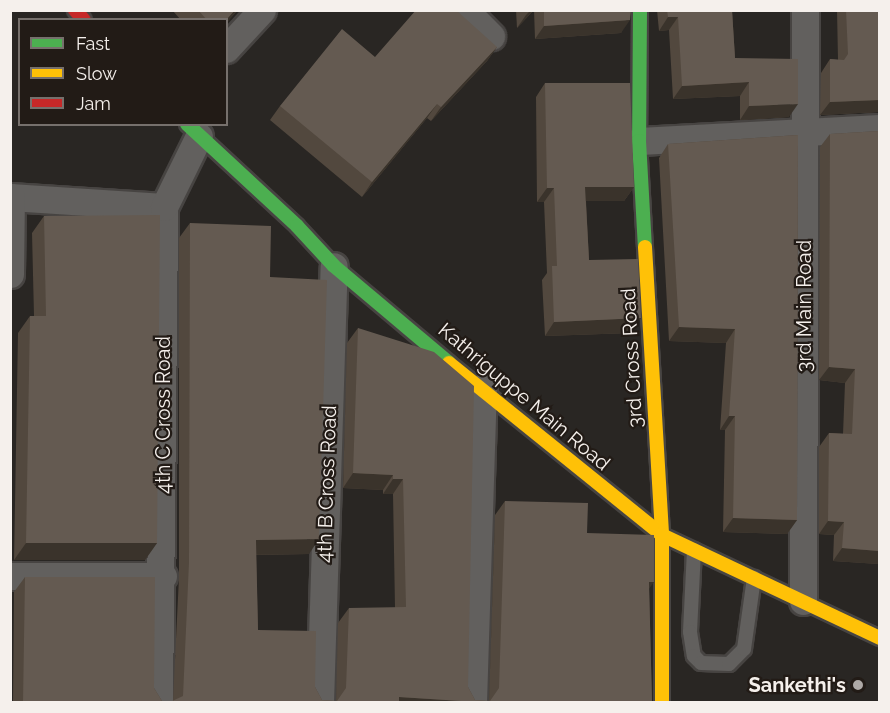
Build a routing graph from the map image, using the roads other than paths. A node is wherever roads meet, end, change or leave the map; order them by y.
1 (262, 10) edge
2 (465, 10) edge
3 (640, 10) edge
4 (805, 10) edge
5 (491, 36) dead end
6 (228, 47) edge
7 (879, 128) edge
8 (193, 130) edge
9 (805, 131) junction
10 (639, 141) junction
11 (11, 197) edge
12 (164, 207) junction
13 (334, 266) junction
14 (10, 274) edge
15 (483, 387) junction
16 (662, 534) junction
17 (694, 550) junction
18 (10, 576) edge
19 (163, 576) junction
20 (754, 578) junction
21 (803, 602) junction
22 (879, 638) edge
23 (159, 702) edge
24 (320, 702) edge
25 (473, 702) edge
26 (662, 702) edge

1 - 6 street
2 - 5 street
3 - 10 main road, 3rd Cross Road
4 - 9 street, 3rd Main Road
7 - 9 street
8 - 12 street, 4th C Cross Road
8 - 13 main road, Kathriguppe Main Road
9 - 10 street
9 - 21 street, 3rd Main Road
10 - 16 main road, 3rd Cross Road
11 - 12 street
11 - 14 street
12 - 19 street, 4th C Cross Road
13 - 15 main road, Kathriguppe Main Road
13 - 24 street, 4th B Cross Road
15 - 16 main road, Kathriguppe Main Road
15 - 25 street
16 - 17 main road, Kathriguppe Main Road
16 - 26 main road, 3rd Cross Road
17 - 20 main road, Kathriguppe Main Road
17 - 20 lane
18 - 19 street
19 - 23 street, 4th C Cross Road
20 - 21 main road, Kathriguppe Main Road
21 - 22 main road, Kathriguppe Main Road

